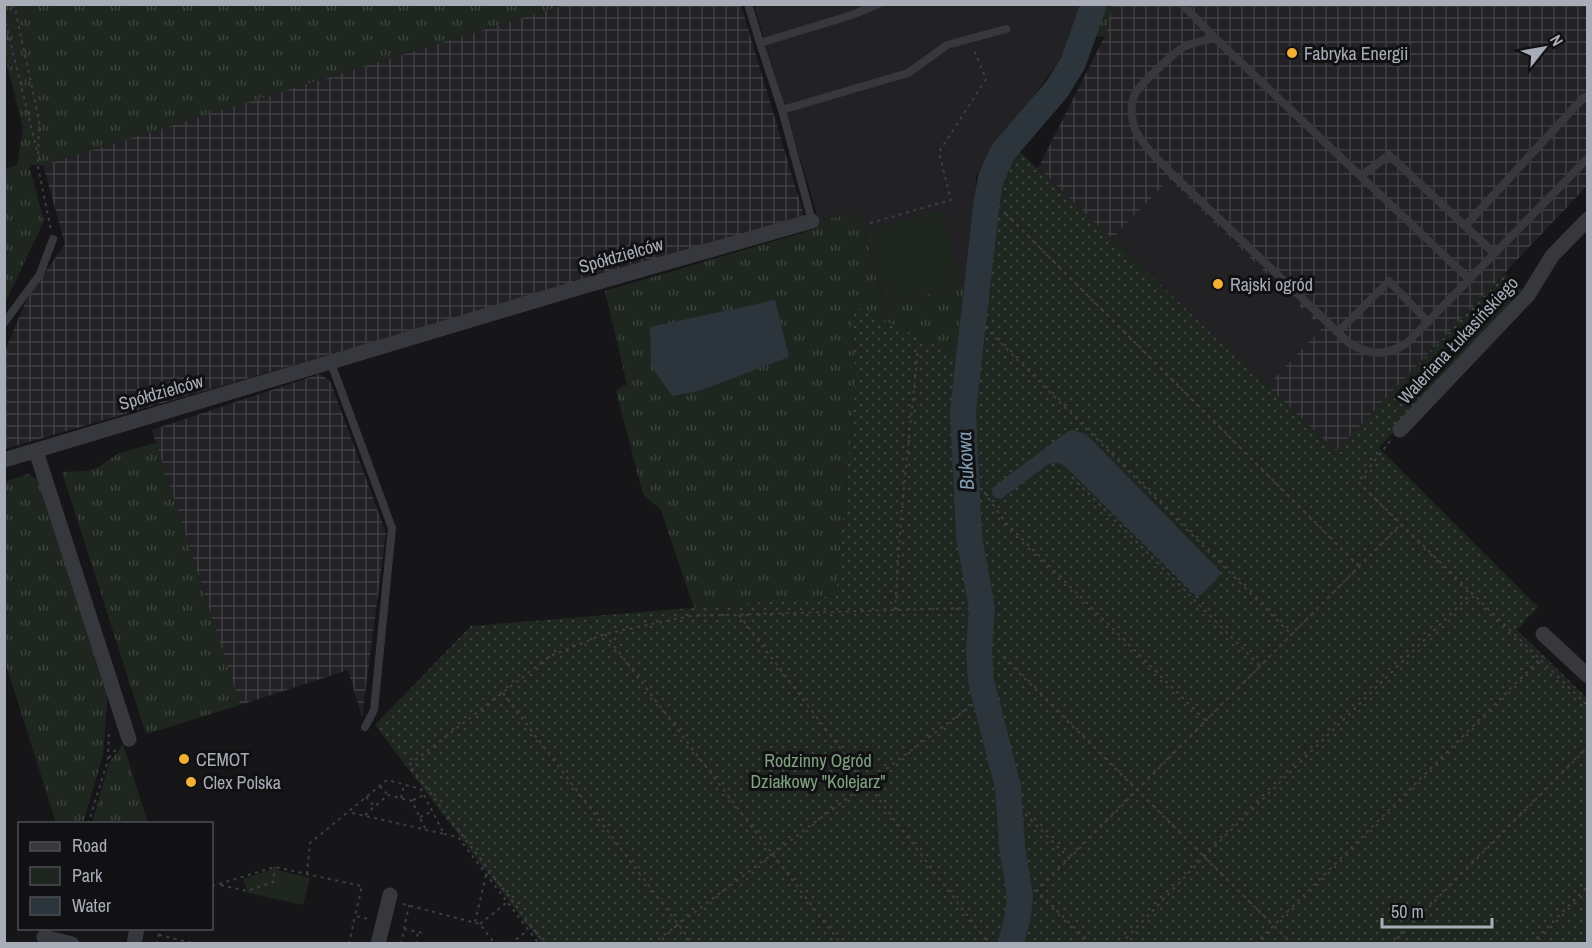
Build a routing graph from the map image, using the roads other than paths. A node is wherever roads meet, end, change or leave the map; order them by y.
1 (748, 4) edge
2 (878, 4) edge
3 (1182, 4) edge
4 (1006, 29) dead end
5 (1215, 38) junction
6 (760, 43) junction
7 (1587, 96) edge
8 (782, 110) junction
9 (1587, 158) edge
10 (1361, 176) junction
11 (1587, 219) edge
12 (812, 221) joint
13 (1465, 226) junction
14 (53, 239) road end
15 (1494, 253) junction
16 (1469, 279) junction
17 (1428, 321) junction
18 (4, 323) edge
19 (1338, 332) junction
20 (331, 363) junction
21 (1400, 430) dead end
22 (36, 451) junction
23 (4, 460) edge
24 (1543, 634) dead end
25 (1587, 675) edge
26 (365, 727) dead end
27 (129, 739) dead end
28 (390, 898) road end
29 (44, 937) dead end
30 (72, 944) edge
31 (378, 944) edge

1 - 6 lane, Spółdzielców
2 - 6 lane
3 - 5 lane
4 - 8 lane
5 - 10 lane
5 - 19 lane
6 - 8 lane, Spółdzielców
7 - 13 lane
8 - 12 lane, Spółdzielców
9 - 15 lane
10 - 13 lane
10 - 16 lane
11 - 21 street, Waleriana Łukasińskiego
12 - 20 street, Spółdzielców
13 - 15 lane
14 - 18 lane
15 - 16 lane
16 - 17 lane
17 - 19 lane
17 - 19 lane
20 - 22 street, Spółdzielców
20 - 26 lane
22 - 23 street, Spółdzielców
22 - 27 street
24 - 25 street
28 - 31 street
29 - 30 street

